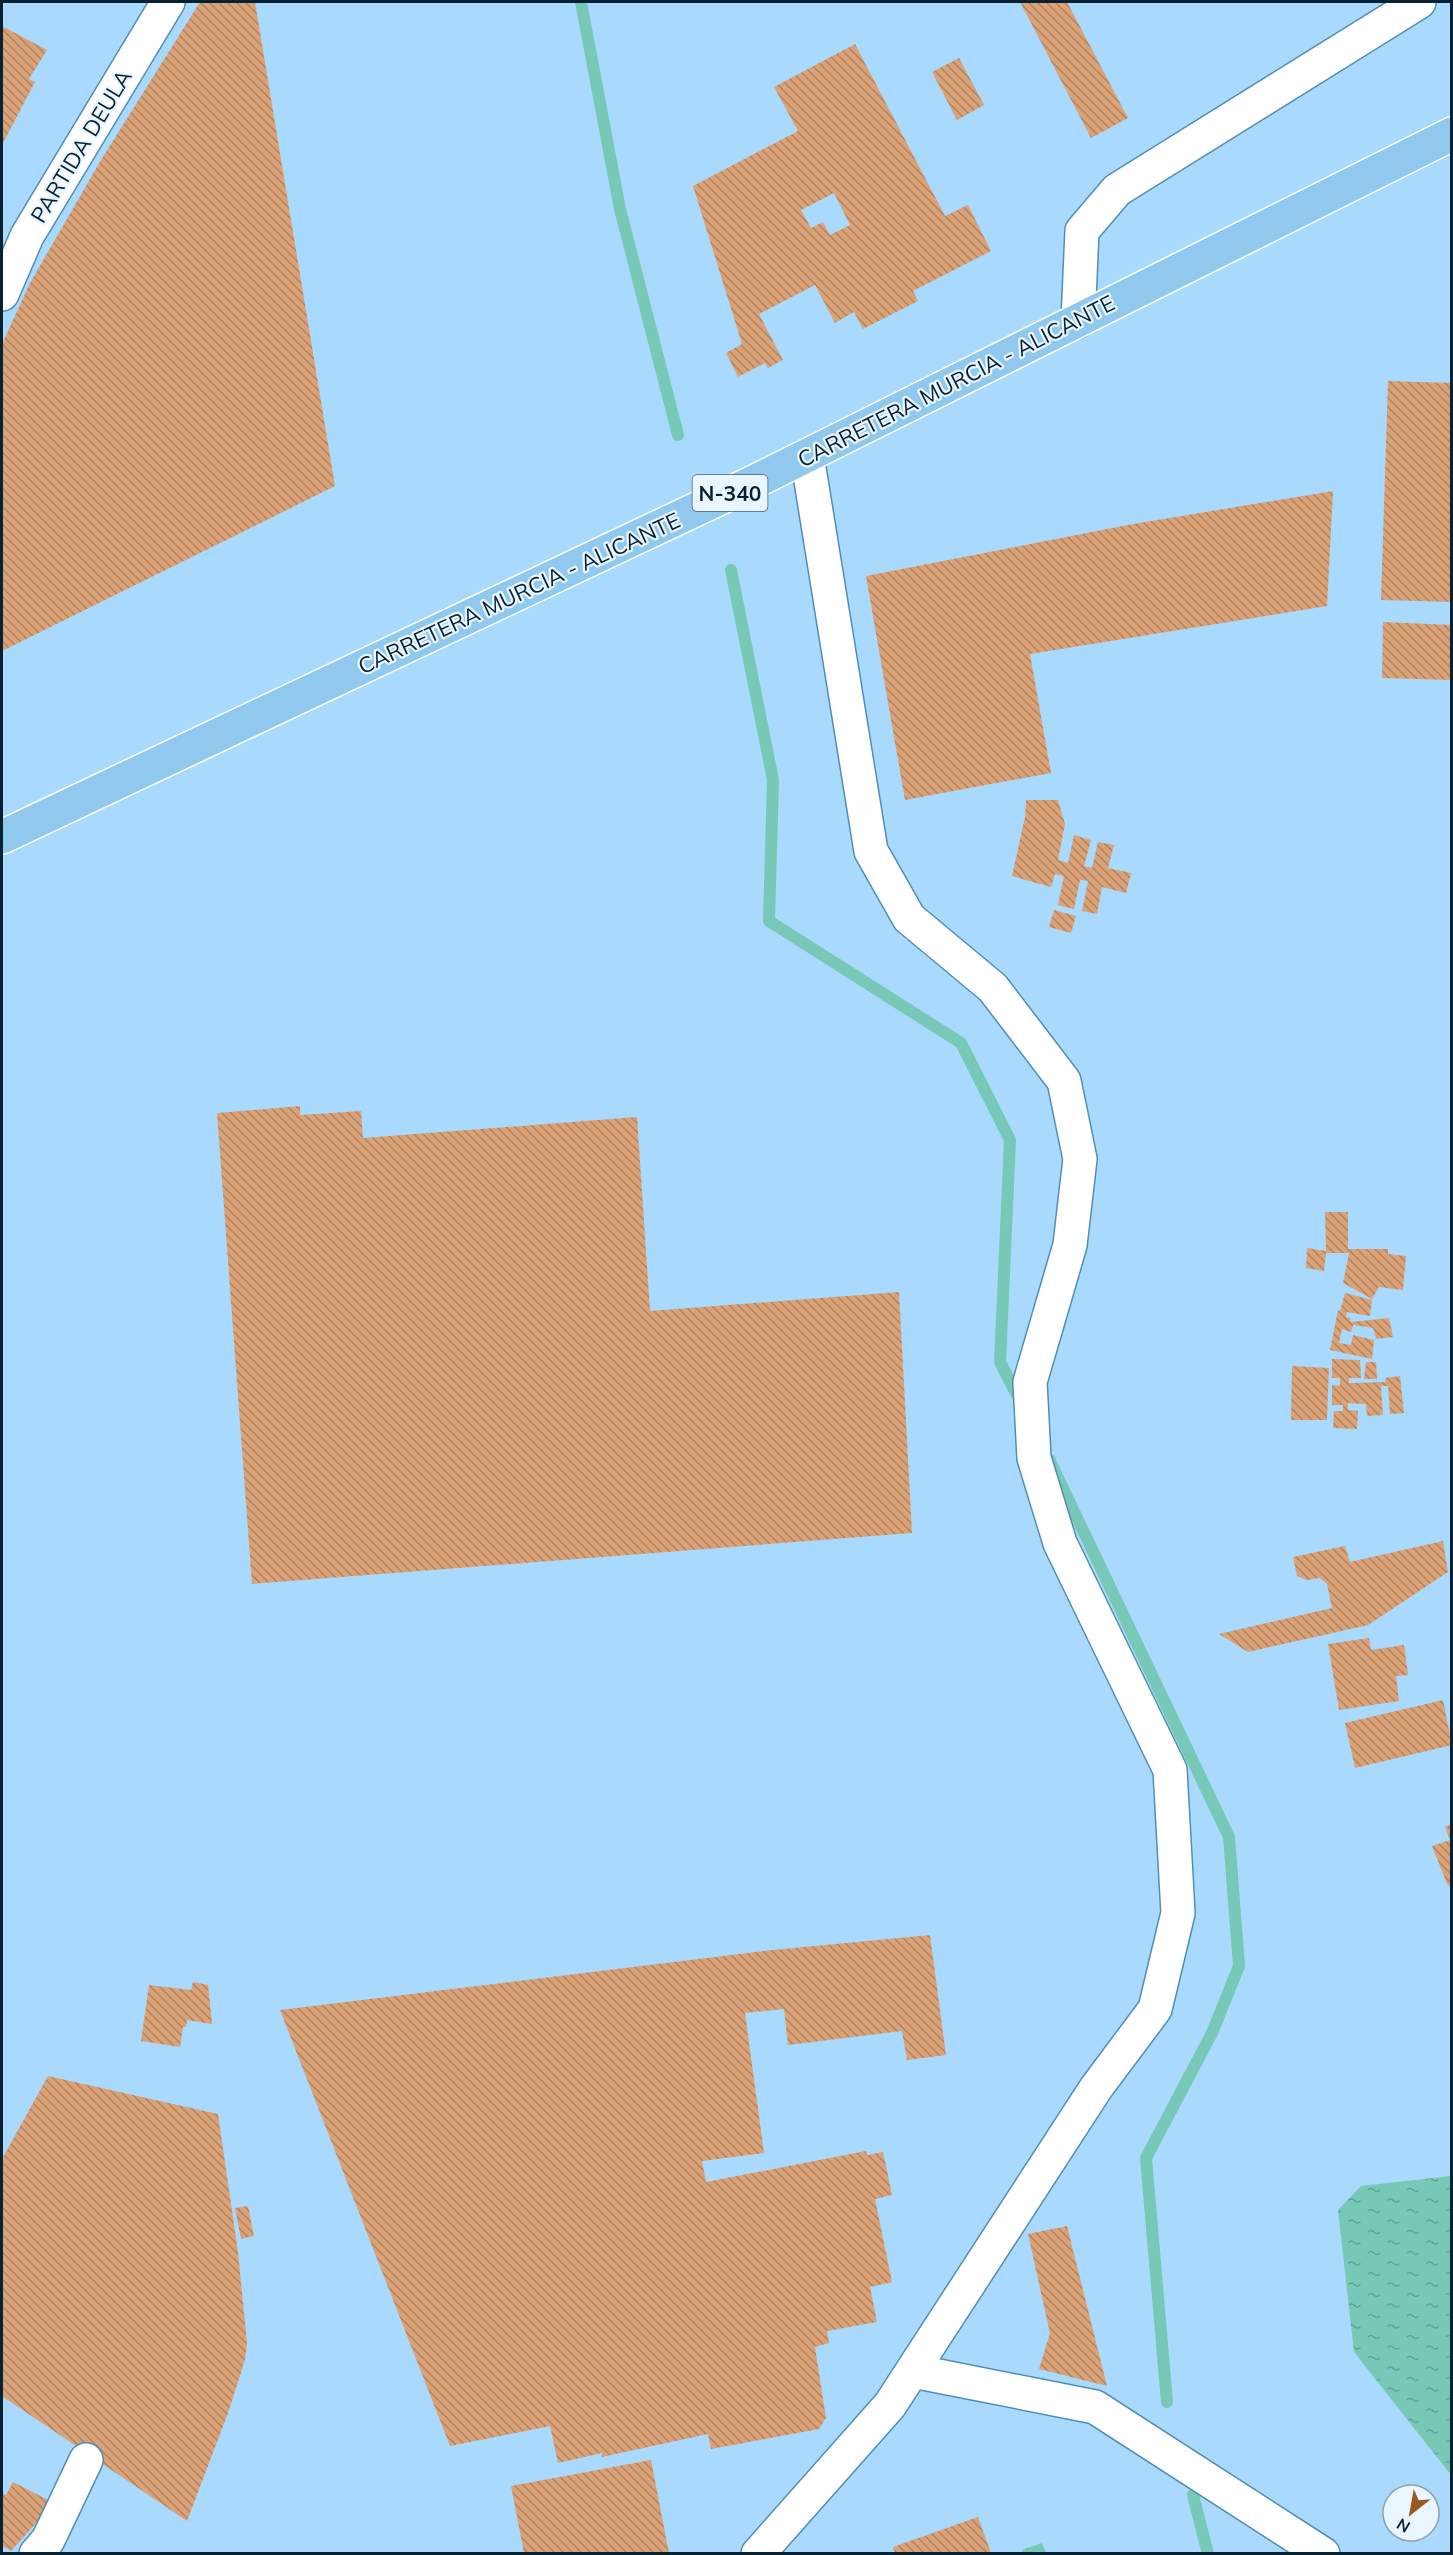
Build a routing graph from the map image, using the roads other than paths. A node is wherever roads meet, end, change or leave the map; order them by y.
1 (168, 2) edge
2 (1419, 2) edge
3 (1452, 134) edge
4 (2, 294) edge
5 (1078, 321) junction
6 (807, 456) junction
7 (2, 837) edge
8 (913, 2371) junction
9 (86, 2460) dead end
10 (36, 2553) edge
11 (758, 2553) edge
12 (1323, 2553) edge

1 - 4 street, PARTIDA DEULA
2 - 5 street
3 - 5 highway, CARRETERA MURCIA - ALICANTE / N-340
5 - 6 highway, CARRETERA MURCIA - ALICANTE / N-340
6 - 7 highway, CARRETERA MURCIA - ALICANTE / N-340
6 - 8 street
8 - 11 street
8 - 12 street
9 - 10 street

